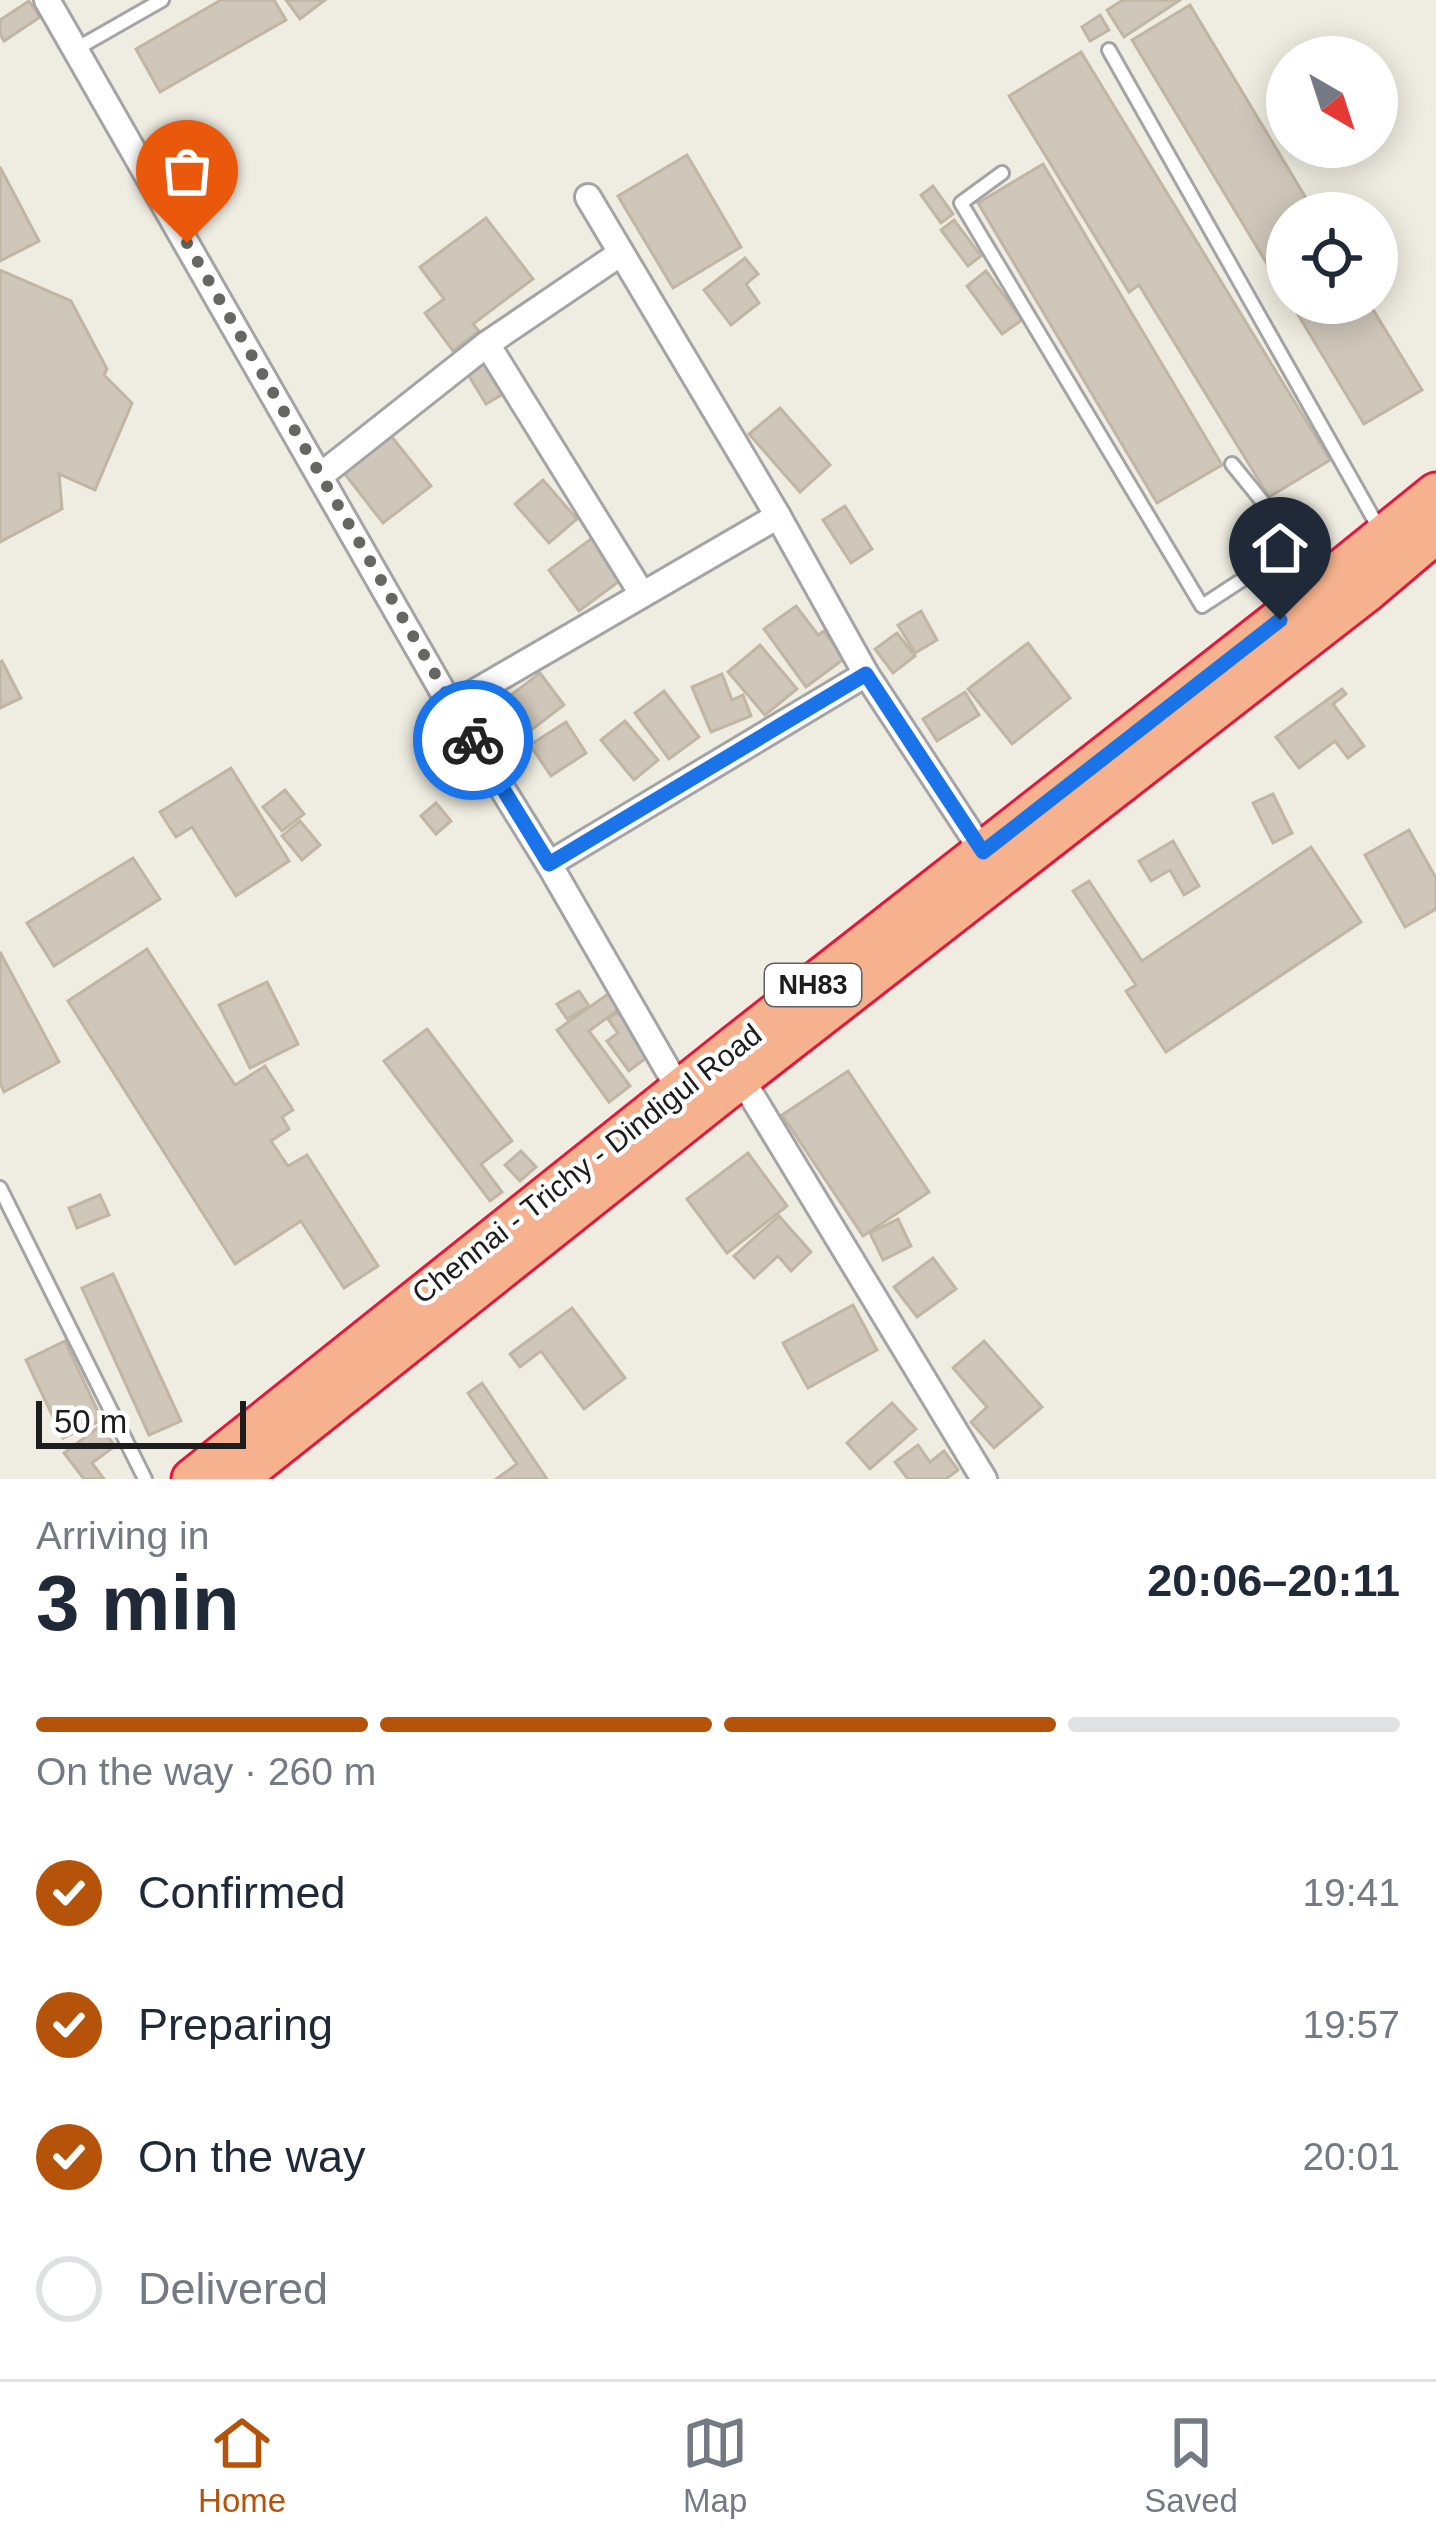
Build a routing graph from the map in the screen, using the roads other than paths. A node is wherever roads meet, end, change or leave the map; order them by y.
1 (47, 0) edge
2 (162, 0) edge
3 (76, 50) junction
4 (1109, 50) dead end
5 (1001, 173) dead end
6 (588, 196) dead end
7 (621, 253) junction
8 (488, 344) junction
9 (1232, 464) dead end
10 (320, 476) junction
11 (1436, 494) edge
12 (778, 516) junction
13 (1436, 533) edge
14 (1383, 536) junction
15 (1297, 544) junction
16 (1328, 581) junction
17 (642, 594) junction
18 (866, 674) junction
19 (452, 706) junction
20 (983, 852) junction
21 (549, 864) junction
22 (741, 1078) junction
23 (680, 1091) junction
24 (0, 1188) edge
25 (145, 1479) edge
26 (192, 1479) edge
27 (237, 1479) edge
28 (984, 1479) edge

1 - 3 street
2 - 3 lane
3 - 10 street
4 - 14 lane
5 - 15 lane
6 - 7 street
7 - 8 street
7 - 12 street
8 - 10 street
8 - 17 street
9 - 15 lane
10 - 19 street
11 - 14 highway, Chennai - Trichy - Dindigul Road / NH83
12 - 17 street
12 - 18 street
13 - 22 highway, Chennai - Trichy - Dindigul Road
14 - 16 highway, Chennai - Trichy - Dindigul Road / NH83
15 - 16 lane
16 - 20 highway, Chennai - Trichy - Dindigul Road / NH83
17 - 19 street
18 - 20 street
18 - 21 street
19 - 21 street
20 - 23 highway, Chennai - Trichy - Dindigul Road / NH83
21 - 23 street
22 - 27 highway, Chennai - Trichy - Dindigul Road
22 - 28 street
23 - 26 highway, Chennai - Trichy - Dindigul Road / NH83
24 - 25 lane

